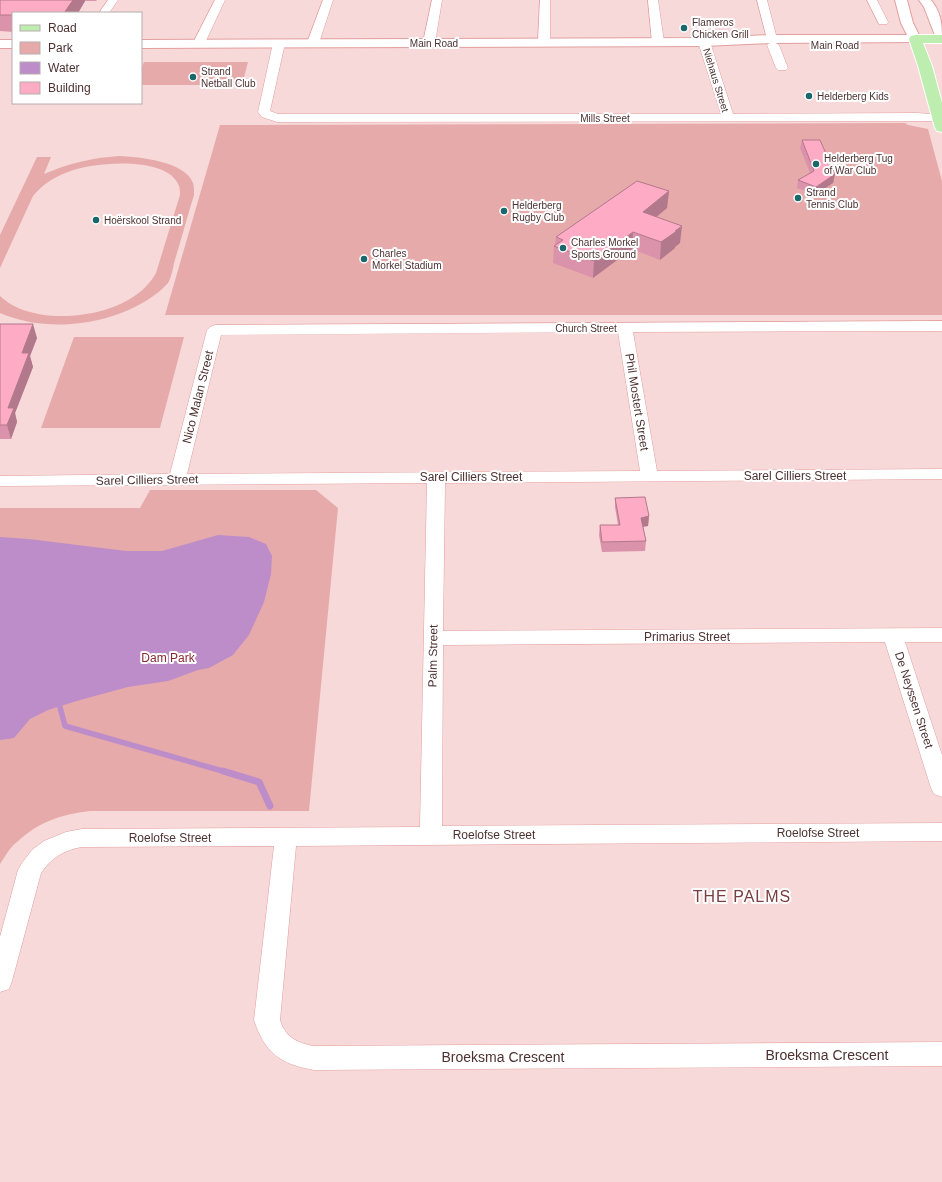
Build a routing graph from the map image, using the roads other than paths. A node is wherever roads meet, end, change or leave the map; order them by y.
1 (113, 0) edge
2 (220, 0) edge
3 (328, 0) edge
4 (437, 0) edge
5 (545, 0) edge
6 (653, 0) edge
7 (762, 0) edge
8 (872, 0) edge
9 (901, 0) edge
10 (925, 0) edge
11 (105, 12) edge
12 (883, 22) dead end
13 (907, 23) junction
14 (876, 38) junction
15 (942, 39) edge
16 (544, 42) junction
17 (658, 42) junction
18 (704, 42) junction
19 (773, 42) junction
20 (916, 42) junction
21 (199, 43) junction
22 (280, 43) junction
23 (313, 43) junction
24 (429, 43) junction
25 (0, 44) edge
26 (12, 44) edge
27 (142, 44) edge
28 (942, 46) edge
29 (782, 68) dead end
30 (728, 118) junction
31 (940, 123) edge
32 (942, 326) edge
33 (625, 328) junction
34 (230, 330) joint
35 (942, 474) edge
36 (649, 476) junction
37 (436, 477) junction
38 (177, 479) junction
39 (0, 481) edge
40 (942, 635) edge
41 (893, 636) junction
42 (433, 638) junction
43 (942, 788) edge
44 (942, 832) edge
45 (431, 836) junction
46 (286, 837) junction
47 (0, 981) edge
48 (942, 1054) edge

1 - 11 street
2 - 21 street
3 - 23 street
4 - 24 street
5 - 16 street
6 - 17 street
7 - 19 street
8 - 12 street
9 - 13 main road
10 - 15 main road
13 - 14 main road
13 - 20 main road
14 - 19 main road, Main Road
14 - 20 main road, Main Road
15 - 20 main road, Main Road
16 - 17 main road, Main Road
16 - 24 main road, Main Road
17 - 18 main road, Main Road
18 - 19 main road, Main Road
18 - 30 street, Niehaus Street
19 - 20 main road, Main Road
19 - 29 street
20 - 28 main road, Main Road
20 - 31 main road
21 - 22 main road, Main Road
21 - 27 main road, Main Road
22 - 23 main road, Main Road
22 - 30 street, Mills Street
23 - 24 main road, Main Road
25 - 26 main road
30 - 31 street, Mills Street
32 - 33 street, Church Street
33 - 34 street, Church Street
33 - 36 street, Phil Mostert Street
34 - 38 street, Nico Malan Street
35 - 36 street, Sarel Cilliers Street
36 - 37 street, Sarel Cilliers Street
37 - 38 street, Sarel Cilliers Street
37 - 42 street, Palm Street
38 - 39 street, Sarel Cilliers Street
40 - 41 street, Primarius Street
41 - 42 street, Primarius Street
41 - 43 street, De Neyssen Street
42 - 45 street, Palm Street
44 - 45 street, Roelofse Street
45 - 46 street, Roelofse Street
46 - 47 street, Roelofse Street
46 - 48 street, Broeksma Crescent

